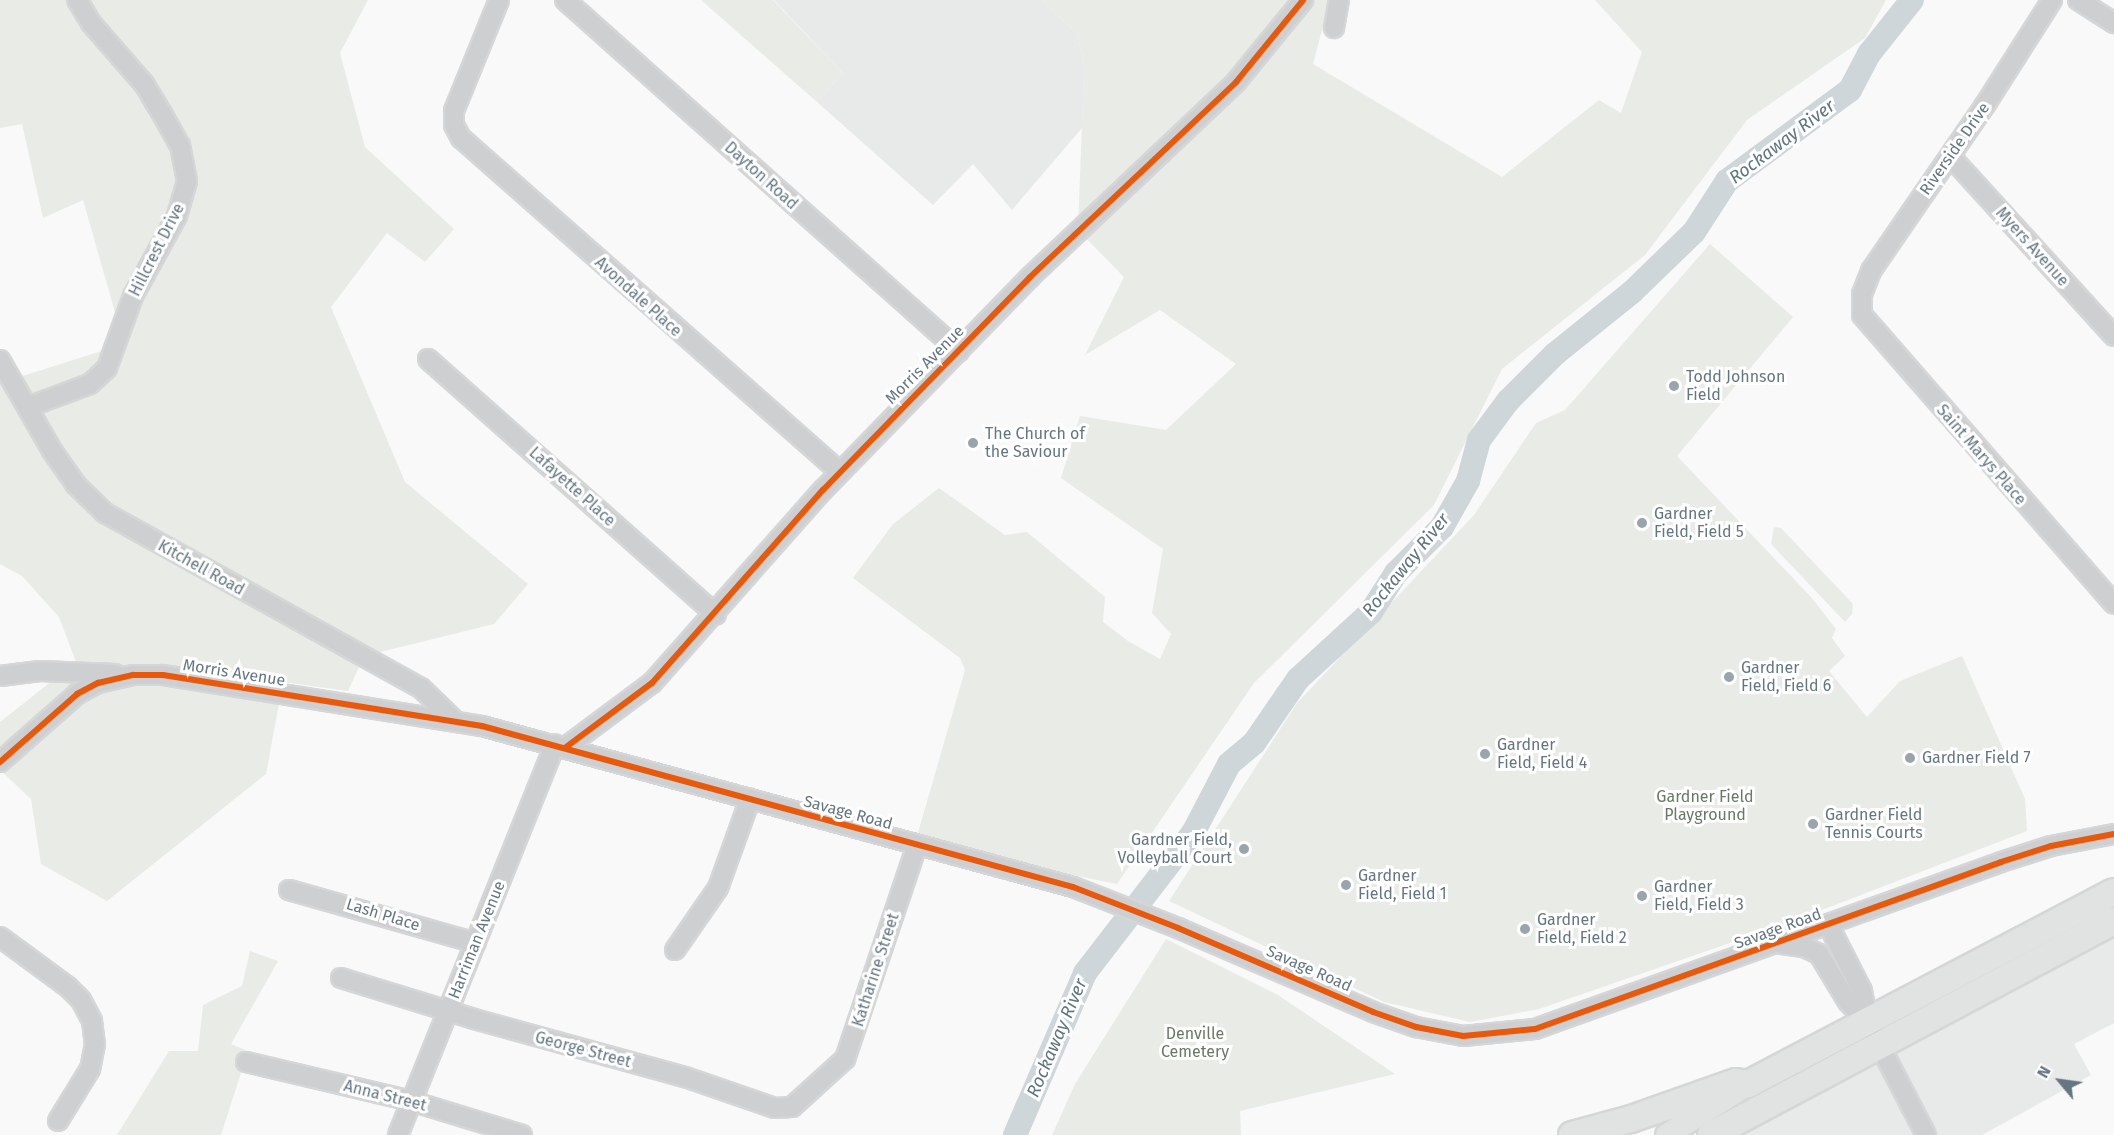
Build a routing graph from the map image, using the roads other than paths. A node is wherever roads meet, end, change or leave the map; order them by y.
1 (77, 0) edge
2 (499, 0) edge
3 (565, 0) edge
4 (1303, 0) edge
5 (1339, 0) edge
6 (2052, 0) edge
7 (2078, 0) edge
8 (2114, 23) edge
9 (1334, 28) dead end
10 (1951, 157) junction
11 (1861, 299) joint
12 (2114, 336) edge
13 (959, 351) junction
14 (428, 359) dead end
15 (0, 360) edge
16 (28, 406) junction
17 (840, 472) junction
18 (2114, 604) edge
19 (716, 615) junction
20 (133, 675) junction
21 (0, 676) edge
22 (455, 722) junction
23 (491, 728) joint
24 (560, 745) junction
25 (0, 762) edge
26 (750, 799) junction
27 (2114, 834) edge
28 (917, 845) junction
29 (289, 890) dead end
30 (2114, 892) edge
31 (2114, 921) edge
32 (1828, 924) junction
33 (0, 937) edge
34 (476, 943) junction
35 (1778, 944) junction
36 (675, 950) dead end
37 (1819, 954) junction
38 (341, 978) dead end
39 (448, 1010) junction
40 (1874, 1034) junction
41 (246, 1062) dead end
42 (1749, 1084) junction
43 (819, 1085) joint
44 (411, 1101) junction
45 (58, 1121) dead end
46 (398, 1135) edge
47 (522, 1135) edge
48 (1572, 1135) edge
49 (1667, 1135) edge
50 (1711, 1135) edge
51 (1926, 1135) edge

1 - 16 street, Hillcrest Drive
2 - 17 street, Avondale Place
3 - 13 street, Dayton Road
4 - 13 street, Morris Avenue
5 - 9 street
6 - 10 street, Riverside Drive
7 - 8 street
10 - 11 street, Riverside Drive
10 - 12 street, Myers Avenue
11 - 18 street, Saint Marys Place
13 - 17 street, Morris Avenue
14 - 19 street, Lafayette Place
15 - 16 street, Kitchell Road
16 - 22 street, Kitchell Road
17 - 19 street, Morris Avenue
19 - 24 street, Morris Avenue
20 - 21 street
20 - 22 street, Morris Avenue
20 - 25 street, Morris Avenue
22 - 23 street, Morris Avenue
23 - 24 street, Savage Road
24 - 26 street, Savage Road
24 - 34 street, Harriman Avenue
26 - 28 street, Savage Road
26 - 36 street
27 - 32 street, Savage Road
28 - 35 street, Savage Road
28 - 43 street, Katharine Street
29 - 34 street, Lash Place
30 - 40 highway
31 - 40 highway
32 - 35 street, Savage Road
32 - 37 street
32 - 40 street
33 - 45 street
34 - 39 street, Harriman Avenue
35 - 37 street
37 - 40 street
38 - 39 street, George Street
39 - 43 street, George Street
39 - 44 street, Harriman Avenue
40 - 42 highway
40 - 50 highway
40 - 51 street
41 - 44 street, Anna Street
42 - 48 highway
42 - 49 main road
44 - 46 street, Harriman Avenue
44 - 47 street, Anna Street

